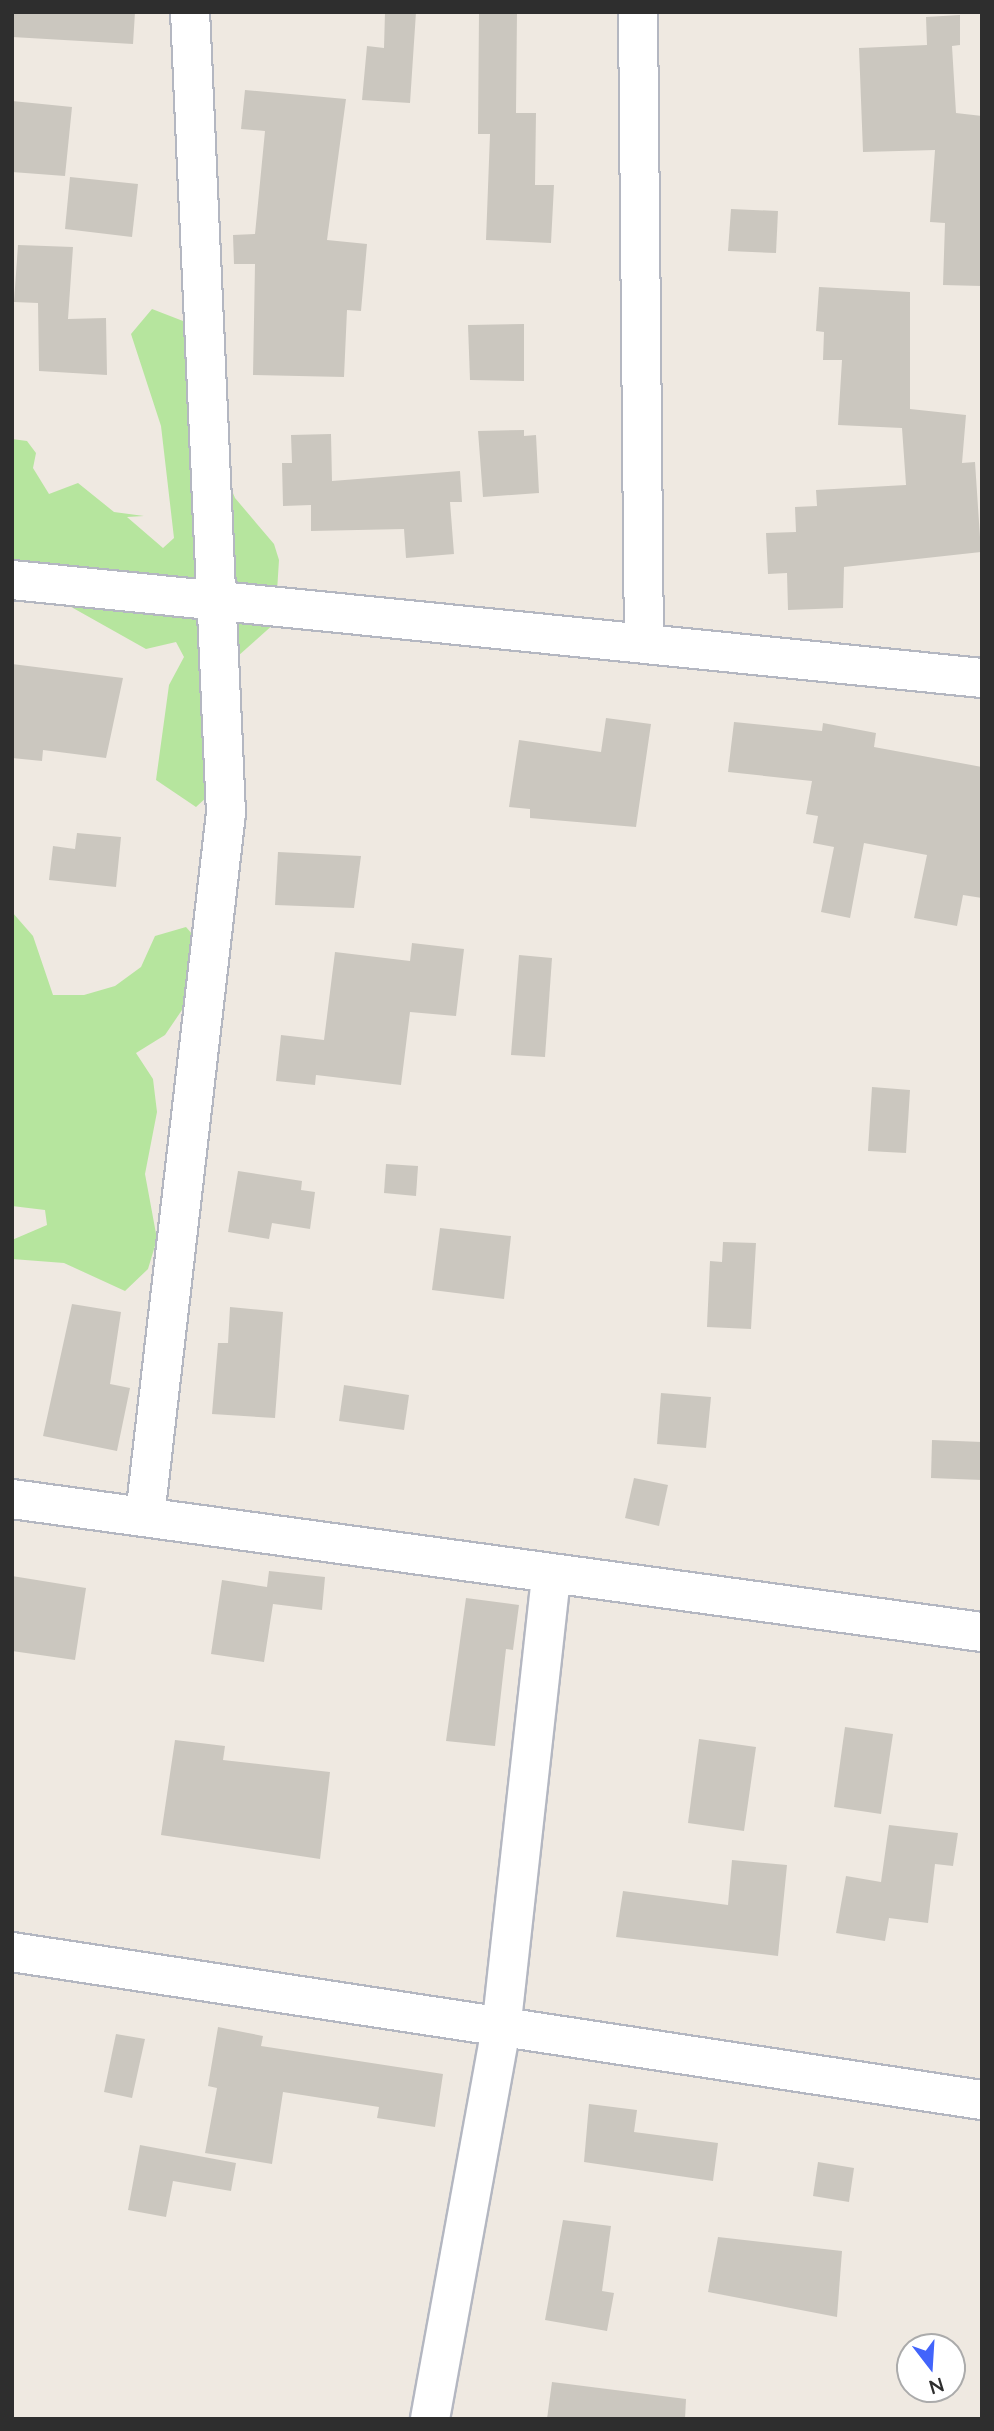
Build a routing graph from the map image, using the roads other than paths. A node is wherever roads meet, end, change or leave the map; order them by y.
1 (190, 12) edge
2 (638, 12) edge
3 (12, 580) edge
4 (219, 605) junction
5 (644, 643) junction
6 (982, 678) edge
7 (12, 1499) edge
8 (145, 1516) junction
9 (551, 1574) junction
10 (982, 1632) edge
11 (12, 1952) edge
12 (500, 2030) junction
13 (982, 2100) edge
14 (430, 2419) edge

1 - 4 street
2 - 5 street
3 - 4 street
4 - 5 street
4 - 8 street
5 - 6 street
7 - 8 street
8 - 9 street
9 - 10 street
9 - 12 street
11 - 12 street
12 - 13 street
12 - 14 street

